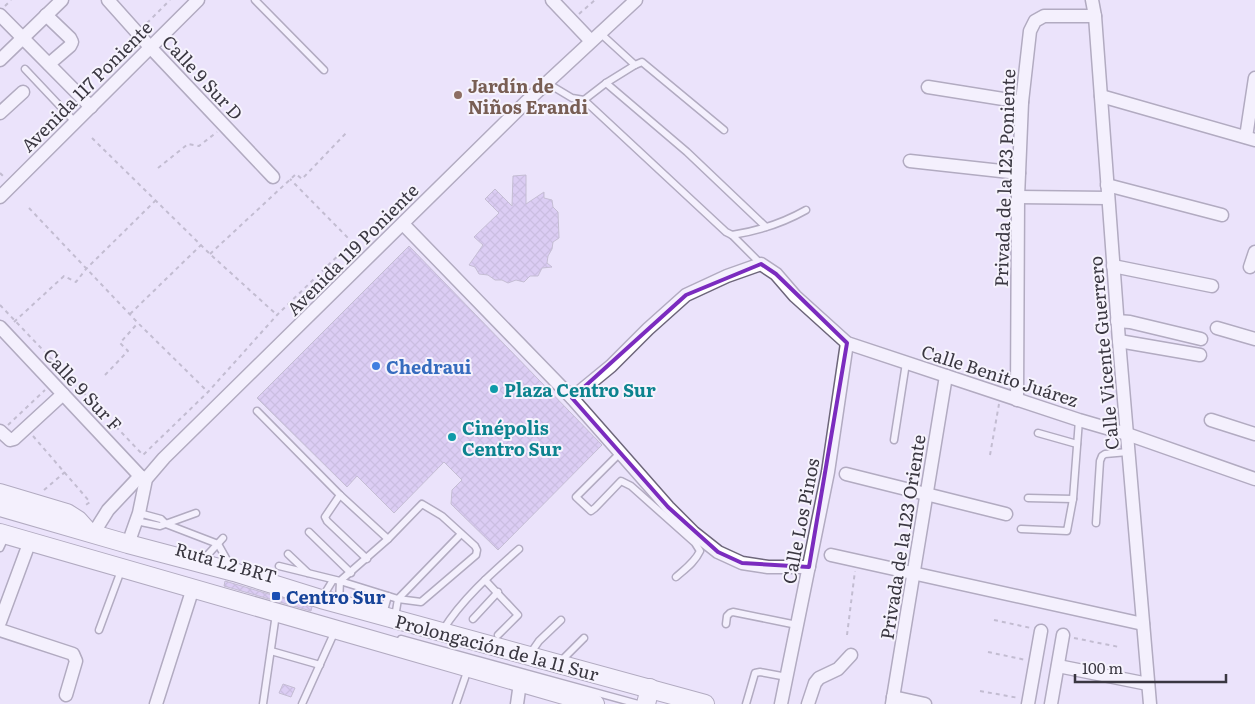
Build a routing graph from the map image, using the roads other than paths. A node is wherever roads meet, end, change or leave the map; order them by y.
1 (62, 0) edge
2 (108, 0) edge
3 (198, 0) edge
4 (255, 0) edge
5 (552, 0) edge
6 (636, 0) edge
7 (1092, 0) edge
8 (0, 15) edge
9 (46, 15) junction
10 (1095, 16) junction
11 (595, 37) junction
12 (22, 38) junction
13 (150, 47) junction
14 (0, 60) edge
15 (49, 64) junction
16 (635, 65) junction
17 (25, 69) dead end
18 (324, 70) dead end
19 (1255, 79) edge
20 (547, 83) junction
21 (606, 83) junction
22 (928, 87) dead end
23 (23, 92) dead end
24 (1101, 96) junction
25 (584, 100) junction
26 (1022, 102) junction
27 (90, 107) junction
28 (0, 113) edge
29 (75, 122) junction
30 (724, 130) dead end
31 (1251, 139) edge
32 (910, 162) dead end
33 (1019, 173) junction
34 (273, 177) dead end
35 (1108, 192) junction
36 (0, 197) edge
37 (1018, 197) junction
38 (806, 210) dead end
39 (1222, 214) dead end
40 (403, 224) junction
41 (766, 227) junction
42 (732, 235) junction
43 (1255, 252) edge
44 (761, 264) junction
45 (1113, 266) junction
46 (1250, 267) dead end
47 (1212, 286) dead end
48 (1117, 321) junction
49 (1217, 328) dead end
50 (2, 329) edge
51 (1201, 339) dead end
52 (1255, 340) edge
53 (1119, 342) junction
54 (847, 343) junction
55 (1200, 355) dead end
56 (906, 363) junction
57 (946, 376) junction
58 (62, 394) junction
59 (572, 398) junction
60 (1017, 400) junction
61 (257, 411) dead end
62 (1079, 420) junction
63 (1212, 420) dead end
64 (1, 431) edge
65 (1038, 434) dead end
66 (1127, 434) junction
67 (1255, 434) edge
68 (894, 440) dead end
69 (1077, 444) junction
70 (1128, 452) junction
71 (620, 453) junction
72 (846, 474) dead end
73 (143, 478) junction
74 (1255, 480) edge
75 (0, 493) edge
76 (927, 494) junction
77 (340, 495) junction
78 (1028, 498) dead end
79 (1073, 499) junction
80 (0, 507) edge
81 (0, 512) edge
82 (196, 513) dead end
83 (1006, 514) dead end
84 (138, 517) junction
85 (1096, 523) dead end
86 (166, 524) junction
87 (1021, 528) dead end
88 (308, 532) dead end
89 (91, 533) junction
90 (461, 534) junction
91 (2, 535) edge
92 (223, 538) dead end
93 (388, 540) junction
94 (30, 541) junction
95 (128, 544) junction
96 (218, 544) junction
97 (519, 549) dead end
98 (288, 554) dead end
99 (831, 555) dead end
100 (367, 559) junction
101 (199, 564) junction
102 (279, 566) dead end
103 (809, 567) junction
104 (123, 568) junction
105 (234, 572) junction
106 (351, 573) junction
107 (914, 573) junction
108 (309, 574) junction
109 (676, 577) dead end
110 (336, 580) junction
111 (485, 580) junction
112 (193, 588) junction
113 (498, 592) junction
114 (388, 596) junction
115 (321, 599) junction
116 (398, 599) junction
117 (339, 603) junction
118 (276, 612) junction
119 (310, 614) dead end
120 (389, 617) junction
121 (473, 619) dead end
122 (561, 620) dead end
123 (0, 622) edge
124 (726, 624) dead end
125 (1144, 624) junction
126 (797, 625) junction
127 (336, 629) junction
128 (0, 630) edge
129 (99, 630) dead end
130 (442, 631) junction
131 (1041, 631) dead end
132 (498, 634) dead end
133 (1064, 635) dead end
134 (397, 638) dead end
135 (584, 638) dead end
136 (271, 651) junction
137 (529, 655) junction
138 (851, 655) dead end
139 (559, 663) junction
140 (320, 665) junction
141 (1058, 666) junction
142 (469, 668) junction
143 (787, 677) junction
144 (520, 683) junction
145 (1148, 684) junction
146 (628, 691) dead end
147 (66, 695) dead end
148 (646, 697) edge
149 (893, 700) edge
150 (1028, 702) edge
151 (156, 704) edge
152 (263, 704) edge
153 (302, 704) edge
154 (456, 704) edge
155 (517, 704) edge
156 (595, 704) edge
157 (705, 704) edge
158 (746, 704) edge
159 (781, 704) edge
160 (808, 704) edge
161 (926, 704) edge
162 (1051, 704) edge
163 (1150, 704) edge

1 - 9 street
2 - 13 street, Calle 9 Sur D
3 - 13 street, Avenida 117 Poniente
4 - 18 lane
5 - 11 street
6 - 11 street, Avenida 119 Poniente
7 - 10 street, Calle Vicente Guerrero
8 - 12 street
9 - 12 street
9 - 15 street
10 - 24 street, Calle Vicente Guerrero
10 - 26 street, Privada de la 123 Poniente
11 - 16 lane
11 - 20 street, Avenida 119 Poniente
12 - 14 street
12 - 15 street
13 - 27 street, Avenida 117 Poniente
13 - 34 street, Calle 9 Sur D
15 - 27 street
16 - 21 lane
16 - 30 lane
17 - 29 lane
19 - 31 street
20 - 25 lane
20 - 40 street, Avenida 119 Poniente
21 - 25 lane
21 - 41 lane
22 - 26 street
23 - 28 street
24 - 31 street
24 - 35 street, Calle Vicente Guerrero
25 - 42 lane
26 - 33 street, Privada de la 123 Poniente
27 - 29 street, Avenida 117 Poniente
29 - 36 street, Avenida 117 Poniente
32 - 33 street
33 - 37 street, Privada de la 123 Poniente
35 - 37 street
35 - 39 street
35 - 45 street, Calle Vicente Guerrero
37 - 60 street, Privada de la 123 Poniente
38 - 41 lane
40 - 59 street
40 - 73 street, Avenida 119 Poniente
41 - 42 lane
42 - 44 lane
43 - 46 street
44 - 54 street
44 - 59 street
45 - 47 street
45 - 48 street, Calle Vicente Guerrero
48 - 51 street
48 - 53 street, Calle Vicente Guerrero
49 - 52 street
50 - 58 street, Calle 9 Sur F
53 - 55 street
53 - 66 street, Calle Vicente Guerrero
54 - 56 street, Calle Benito Juárez
54 - 103 street, Calle Los Pinos
56 - 57 street, Calle Benito Juárez
56 - 68 lane
57 - 60 street, Calle Benito Juárez
57 - 76 street, Privada de la 123 Oriente
58 - 64 street
58 - 73 street, Calle 9 Sur F
59 - 71 street
60 - 62 street, Calle Benito Juárez
61 - 77 lane
62 - 66 street, Calle Benito Juárez
62 - 69 lane
63 - 67 street
65 - 69 lane
66 - 70 street, Calle Vicente Guerrero
66 - 74 street, Calle Benito Juárez
69 - 79 lane
70 - 85 lane
70 - 125 street, Calle Vicente Guerrero
71 - 103 street
71 - 109 lane
72 - 76 street
73 - 84 street, Avenida 119 Poniente
73 - 89 street
75 - 89 main road
76 - 83 street
76 - 107 street, Privada de la 123 Oriente
77 - 93 lane
77 - 100 lane
78 - 79 lane
79 - 87 lane
80 - 89 main road, Prolongación de la 11 Sur
81 - 146 lane, Ruta L2 BRT
82 - 86 lane
84 - 86 lane
84 - 95 street, Avenida 119 Poniente
86 - 96 lane
88 - 106 lane
89 - 95 main road, Prolongación de la 11 Sur
90 - 93 lane
90 - 116 lane
90 - 116 lane
91 - 94 main road, Prolongación de la 11 Sur
91 - 119 lane, Ruta L2 BRT
92 - 96 lane
93 - 100 lane
94 - 104 main road, Prolongación de la 11 Sur
94 - 123 street
95 - 101 main road, Prolongación de la 11 Sur
96 - 101 lane
96 - 105 lane
97 - 111 lane
98 - 108 lane
99 - 107 street
100 - 106 lane
101 - 105 main road, Prolongación de la 11 Sur
102 - 108 lane
103 - 126 street, Calle Los Pinos
104 - 112 main road, Prolongación de la 11 Sur
104 - 129 lane
105 - 115 main road, Prolongación de la 11 Sur
106 - 110 lane
107 - 125 street
107 - 149 street, Privada de la 123 Oriente
108 - 110 lane
110 - 114 lane
110 - 115 lane
110 - 117 lane
111 - 113 lane
111 - 130 lane
112 - 118 main road, Prolongación de la 11 Sur
112 - 151 street
113 - 121 lane
113 - 132 lane
114 - 116 lane
114 - 120 lane
115 - 117 main road, Prolongación de la 11 Sur
116 - 120 lane
117 - 120 main road, Prolongación de la 11 Sur
118 - 127 main road, Prolongación de la 11 Sur
118 - 136 lane
120 - 130 main road, Prolongación de la 11 Sur
122 - 137 lane
124 - 126 lane
125 - 145 street, Calle Vicente Guerrero
126 - 143 street, Calle Los Pinos
127 - 140 lane
127 - 142 main road, Prolongación de la 11 Sur
128 - 147 street
130 - 137 main road, Prolongación de la 11 Sur
131 - 150 street
133 - 141 street
134 - 148 lane
135 - 139 lane
136 - 140 lane
136 - 152 lane
137 - 139 main road, Prolongación de la 11 Sur
138 - 160 street
139 - 148 main road, Prolongación de la 11 Sur
140 - 153 lane
141 - 145 street
141 - 162 street
142 - 144 main road, Prolongación de la 11 Sur
142 - 154 lane
143 - 158 lane
143 - 159 street, Calle Los Pinos
144 - 155 street
144 - 156 main road, Prolongación de la 11 Sur
145 - 163 street, Calle Vicente Guerrero
148 - 157 main road, Prolongación de la 11 Sur
149 - 161 street

